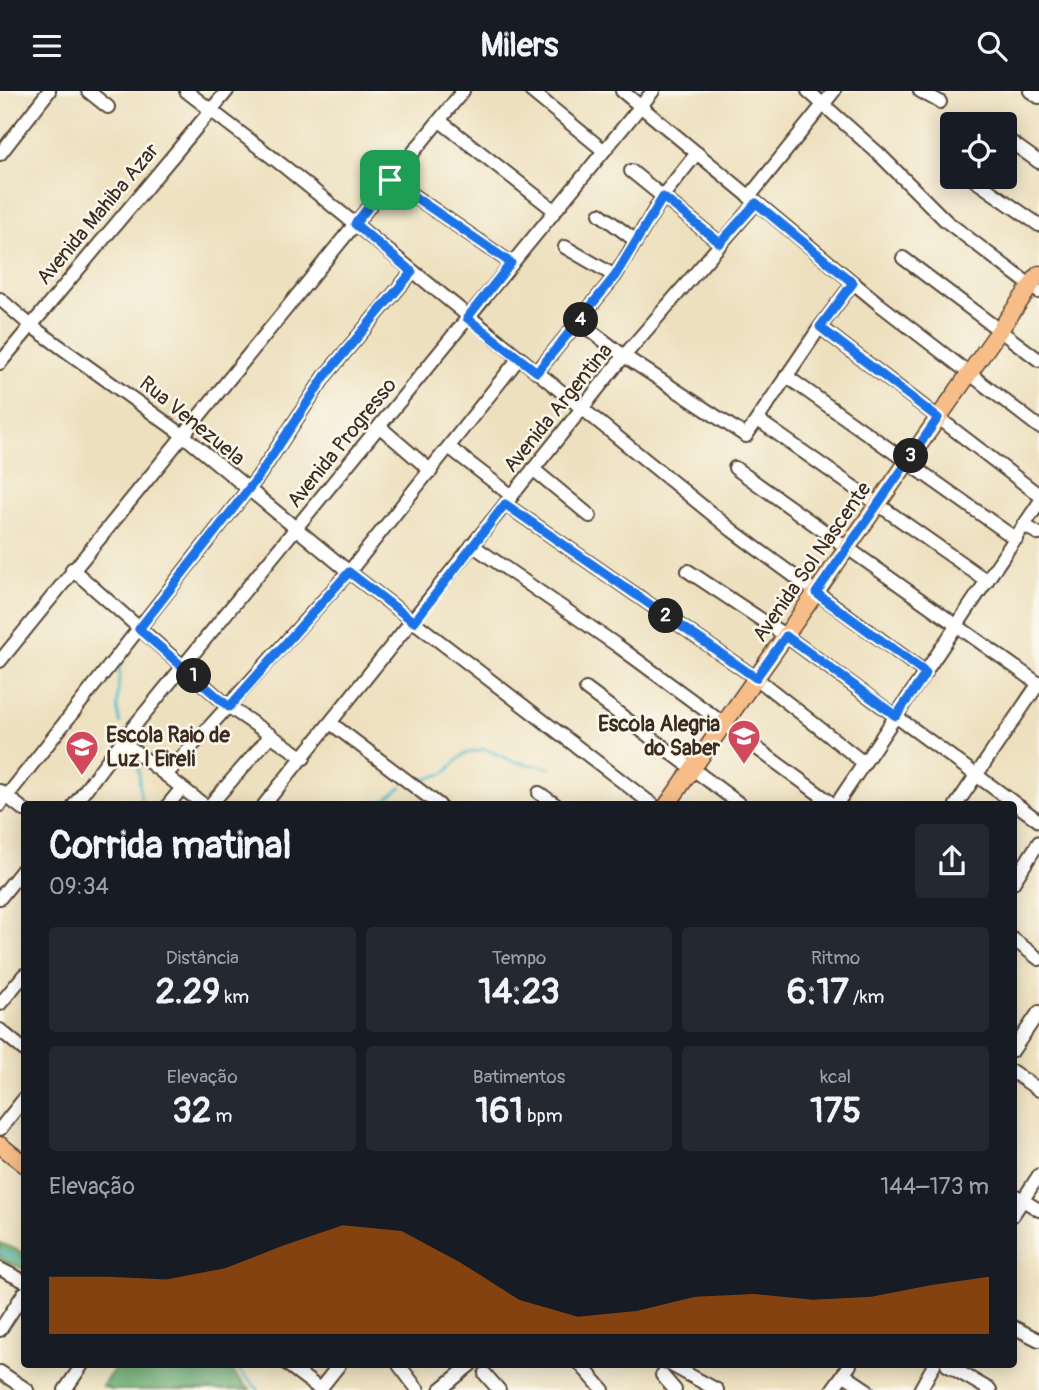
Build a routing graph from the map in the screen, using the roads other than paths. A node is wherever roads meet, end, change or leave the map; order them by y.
1 (49, 91) edge
2 (88, 91) edge
3 (186, 91) edge
4 (227, 91) edge
5 (463, 91) edge
6 (531, 91) edge
7 (622, 91) edge
8 (653, 91) edge
9 (808, 91) edge
10 (834, 91) edge
11 (920, 91) edge
12 (1030, 91) edge
13 (1039, 97) edge
14 (940, 102) dead end
15 (824, 104) junction
16 (640, 106) junction
17 (108, 107) dead end
18 (210, 110) junction
19 (440, 121) junction
20 (1017, 146) edge
21 (603, 150) junction
22 (697, 153) junction
23 (0, 154) edge
24 (1039, 162) edge
25 (631, 171) dead end
26 (390, 180) junction
27 (987, 189) edge
28 (663, 197) junction
29 (753, 200) junction
30 (554, 210) junction
31 (600, 214) dead end
32 (355, 224) junction
33 (1039, 225) edge
34 (636, 241) junction
35 (720, 243) junction
36 (565, 247) dead end
37 (903, 258) dead end
38 (511, 263) junction
39 (412, 272) junction
40 (615, 276) junction
41 (853, 283) junction
42 (1036, 284) edge
43 (0, 299) edge
44 (467, 318) junction
45 (579, 321) junction
46 (30, 325) junction
47 (820, 327) junction
48 (999, 331) junction
49 (624, 356) junction
50 (519, 358) junction
51 (1039, 360) edge
52 (0, 363) edge
53 (537, 372) junction
54 (968, 375) junction
55 (786, 376) junction
56 (583, 409) junction
57 (938, 418) junction
58 (758, 420) junction
59 (380, 427) junction
60 (1039, 427) edge
61 (183, 435) junction
62 (450, 448) junction
63 (907, 462) junction
64 (735, 468) dead end
65 (533, 469) junction
66 (431, 471) junction
67 (247, 490) junction
68 (1039, 495) edge
69 (508, 500) junction
70 (1039, 503) edge
71 (877, 505) junction
72 (590, 516) dead end
73 (1024, 525) junction
74 (297, 530) junction
75 (1039, 534) edge
76 (1016, 539) junction
77 (472, 545) junction
78 (848, 547) junction
79 (72, 569) junction
80 (688, 571) dead end
81 (349, 572) junction
82 (988, 581) junction
83 (816, 593) junction
84 (414, 622) junction
85 (958, 626) junction
86 (139, 629) junction
87 (786, 636) junction
88 (0, 660) edge
89 (183, 667) junction
90 (926, 673) junction
91 (756, 678) junction
92 (1039, 683) edge
93 (586, 689) dead end
94 (229, 707) junction
95 (896, 716) junction
96 (724, 723) junction
97 (331, 724) junction
98 (271, 735) junction
99 (122, 741) junction
100 (304, 758) junction
101 (864, 763) junction
102 (692, 769) junction
103 (166, 775) junction
104 (977, 776) junction
105 (182, 787) junction
106 (539, 793) dead end
107 (2, 797) edge
108 (77, 801) edge
109 (171, 801) edge
110 (201, 801) edge
111 (211, 801) edge
112 (267, 801) edge
113 (434, 801) edge
114 (550, 801) edge
115 (648, 801) edge
116 (670, 801) edge
117 (736, 801) edge
118 (830, 801) edge
119 (838, 801) edge
120 (959, 801) edge
121 (1011, 801) edge
122 (1017, 805) edge
123 (21, 808) edge
124 (1039, 821) edge
125 (1039, 842) edge
126 (21, 872) edge
127 (1017, 877) edge
128 (0, 898) edge
129 (1017, 942) edge
130 (1039, 959) edge
131 (21, 978) edge
132 (0, 1003) edge
133 (1039, 1012) edge
134 (0, 1030) edge
135 (1017, 1044) edge
136 (21, 1048) edge
137 (1017, 1075) edge
138 (1039, 1090) edge
139 (21, 1102) edge
140 (0, 1129) edge
141 (0, 1145) edge
142 (21, 1162) edge
143 (1039, 1175) edge
144 (1017, 1197) edge
145 (1039, 1210) edge
146 (0, 1269) edge
147 (21, 1280) edge
148 (20, 1308) edge
149 (1017, 1329) edge
150 (0, 1330) edge
151 (1038, 1338) edge
152 (80, 1368) edge
153 (292, 1368) edge
154 (337, 1368) edge
155 (400, 1368) edge
156 (466, 1368) edge
157 (584, 1368) edge
158 (932, 1368) edge
159 (952, 1368) edge
160 (666, 1370) edge
161 (847, 1370) edge
162 (0, 1372) edge
163 (485, 1374) dead end
164 (27, 1390) edge
165 (65, 1390) edge
166 (321, 1390) edge
167 (418, 1390) edge
168 (439, 1390) edge
169 (499, 1390) edge
170 (603, 1390) edge
171 (675, 1390) edge
172 (717, 1390) edge
173 (832, 1390) edge
174 (867, 1390) edge
175 (920, 1390) edge
176 (990, 1390) edge

1 - 23 street
2 - 17 street
3 - 18 street
4 - 18 street, Avenida Mahiba Azar
5 - 19 street
6 - 21 street
7 - 16 street
8 - 16 street, Avenida Progresso
9 - 15 street
10 - 15 street, Avenida Argentina
11 - 14 street
12 - 13 street
15 - 29 street, Avenida Argentina
15 - 42 street
16 - 21 street, Avenida Progresso
16 - 22 street
18 - 32 street
18 - 46 street, Avenida Mahiba Azar
19 - 26 street
19 - 30 street
20 - 24 street
21 - 30 street, Avenida Progresso
22 - 28 street
22 - 29 street
25 - 28 street
26 - 32 street
26 - 38 street
27 - 33 street
28 - 34 street
28 - 35 street
29 - 35 street, Avenida Argentina
29 - 41 street
30 - 38 street, Avenida Progresso
31 - 34 street
32 - 39 street
32 - 61 street
34 - 40 street
35 - 49 street, Avenida Argentina
36 - 40 street
37 - 48 street
38 - 44 street, Avenida Progresso
39 - 44 street
39 - 67 street
40 - 45 street
41 - 47 street
41 - 54 street
42 - 48 main road, Avenida Sol Nascente
43 - 46 street, Rua Venezuela
44 - 50 street
44 - 59 street, Avenida Progresso
45 - 49 street
45 - 53 street
46 - 52 street, Avenida Mahiba Azar
46 - 61 street, Rua Venezuela
47 - 55 street
47 - 57 street
48 - 51 street
48 - 54 main road, Avenida Sol Nascente
49 - 56 street, Avenida Argentina
49 - 58 street
50 - 53 street
50 - 62 street
53 - 56 street
54 - 57 main road, Avenida Sol Nascente
54 - 60 street
55 - 58 street
55 - 63 street
56 - 65 street, Avenida Argentina
56 - 83 street
57 - 63 main road, Avenida Sol Nascente
57 - 68 street
58 - 71 street
59 - 66 street
59 - 74 street, Avenida Progresso
61 - 67 street, Rua Venezuela
61 - 79 street
62 - 66 street
62 - 69 street
63 - 71 main road, Avenida Sol Nascente
63 - 76 street
64 - 78 street
65 - 69 street, Avenida Argentina
65 - 72 street
66 - 81 street
67 - 74 street, Rua Venezuela
67 - 86 street
69 - 77 street, Avenida Argentina
69 - 91 street
70 - 73 street
71 - 78 main road, Avenida Sol Nascente
71 - 82 street
73 - 75 street
73 - 76 street
74 - 81 street, Rua Venezuela
74 - 89 street, Avenida Progresso
76 - 82 street
77 - 84 street, Avenida Argentina
77 - 96 street
78 - 83 main road, Avenida Sol Nascente
78 - 85 street
79 - 86 street
79 - 88 street
80 - 87 street
81 - 84 street, Rua Venezuela
81 - 94 street
82 - 85 street
83 - 87 main road, Avenida Sol Nascente
83 - 90 street
84 - 97 street, Avenida Argentina
84 - 115 street, Rua Venezuela
85 - 90 street
85 - 92 street
86 - 89 street
86 - 107 street
87 - 91 main road, Avenida Sol Nascente
87 - 95 street
89 - 94 street
89 - 99 street, Avenida Progresso
90 - 95 street
91 - 96 main road, Avenida Sol Nascente
91 - 101 street
92 - 104 street
93 - 102 street
94 - 98 street
94 - 103 street
95 - 101 street
95 - 104 street
96 - 102 main road, Avenida Sol Nascente
96 - 118 street
97 - 100 street, Avenida Argentina
97 - 113 street
98 - 100 street
98 - 111 street
99 - 103 street
99 - 108 street, Avenida Progresso
100 - 112 street, Avenida Argentina
101 - 119 street
102 - 116 main road, Avenida Sol Nascente
102 - 117 street
103 - 105 street
104 - 120 street
104 - 121 street
105 - 109 street
105 - 110 street
106 - 114 street
107 - 123 street
122 - 124 street
125 - 127 street
126 - 128 street
129 - 130 street
131 - 132 street
133 - 135 street
134 - 136 street
137 - 138 street
139 - 140 street
141 - 142 main road
143 - 144 street
144 - 145 street
146 - 147 street
148 - 150 street
149 - 151 street
152 - 165 street
153 - 166 street
154 - 166 street
155 - 167 street
156 - 168 street
157 - 170 street
158 - 175 street
159 - 176 street
160 - 171 street
160 - 172 street
161 - 173 street
161 - 174 street
162 - 164 street
163 - 169 street

